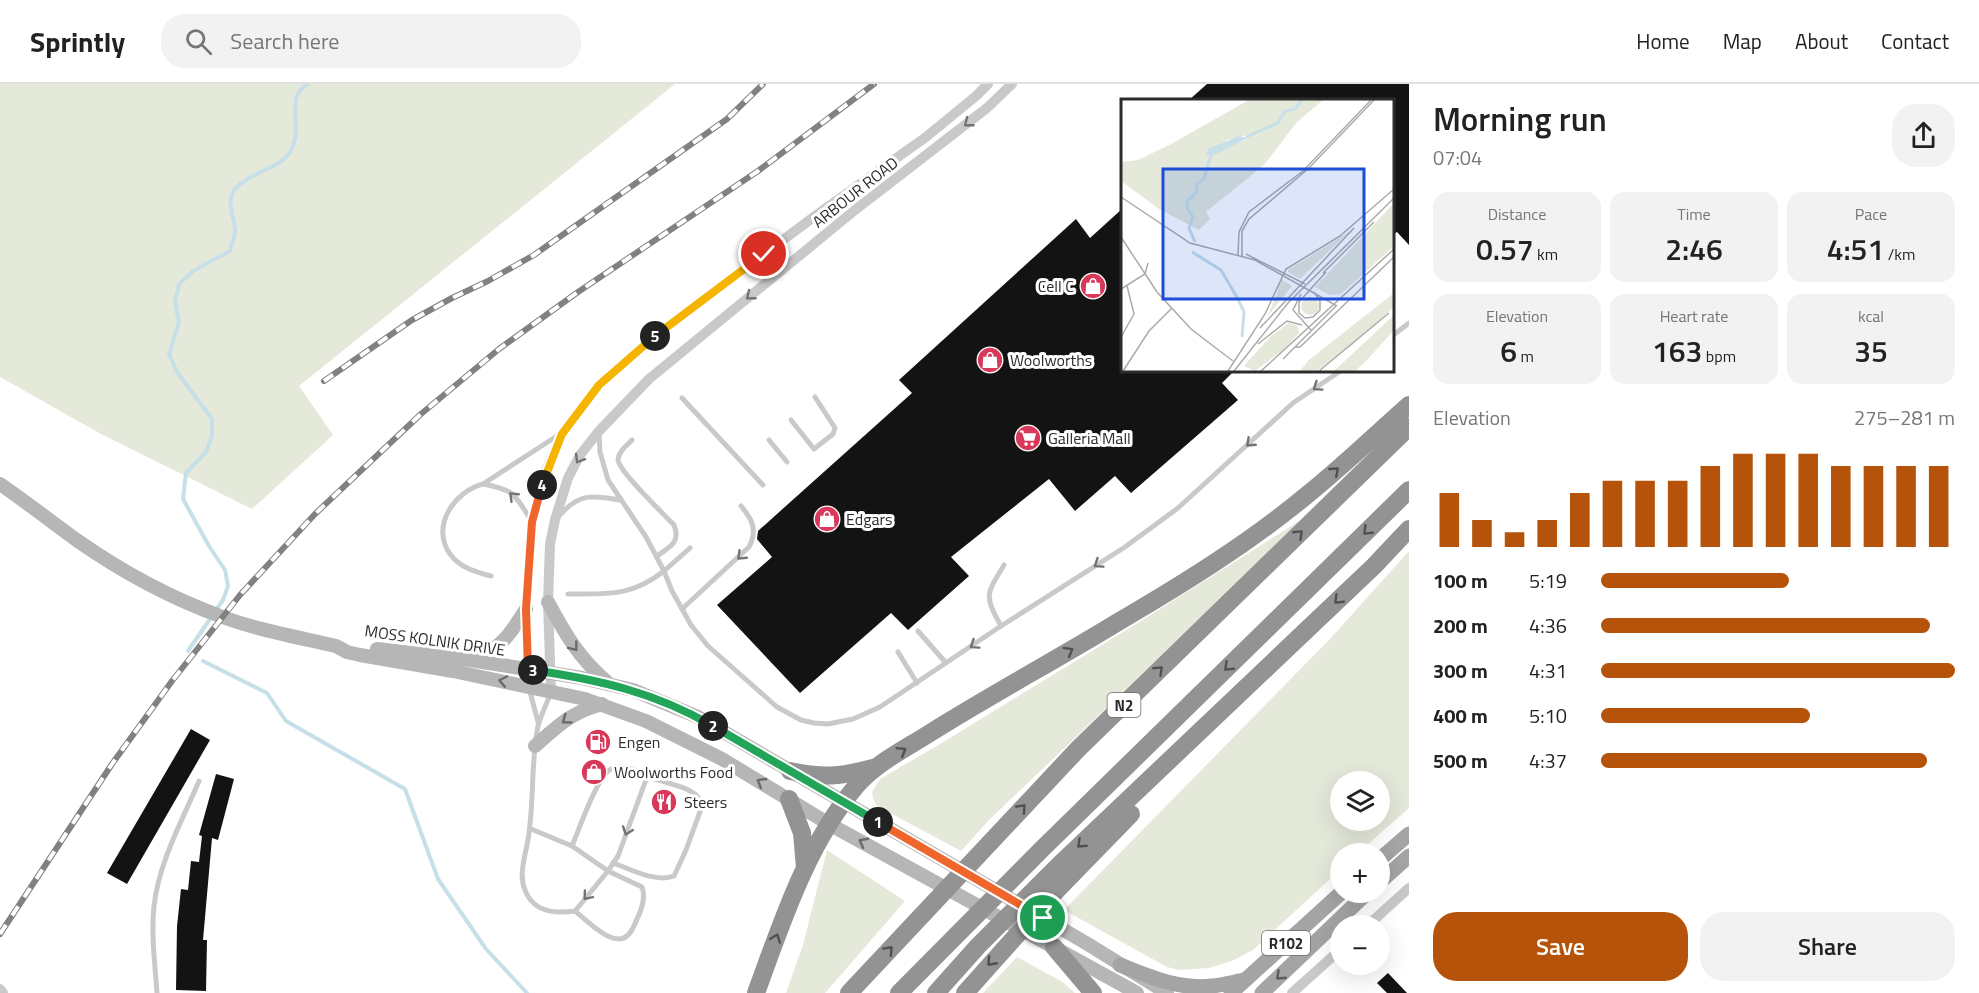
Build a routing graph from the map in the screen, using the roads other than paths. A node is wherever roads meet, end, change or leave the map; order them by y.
1 (988, 84) edge
2 (1012, 84) edge
3 (926, 137) junction
4 (934, 149) junction
5 (1409, 323) edge
6 (1394, 334) edge
7 (1339, 372) edge
8 (815, 397) dead end
9 (682, 398) dead end
10 (1409, 405) edge
11 (791, 420) dead end
12 (1409, 427) edge
13 (599, 431) junction
14 (562, 434) junction
15 (632, 440) dead end
16 (769, 440) dead end
17 (787, 462) dead end
18 (0, 484) edge
19 (483, 484) junction
20 (763, 485) dead end
21 (1409, 490) edge
22 (620, 500) junction
23 (741, 506) dead end
24 (555, 520) junction
25 (532, 522) junction
26 (1409, 529) edge
27 (690, 548) dead end
28 (657, 556) junction
29 (1004, 565) dead end
30 (664, 571) junction
31 (491, 576) dead end
32 (568, 594) dead end
33 (548, 602) junction
34 (526, 609) junction
35 (682, 609) junction
36 (1001, 626) junction
37 (918, 632) dead end
38 (336, 646) junction
39 (898, 652) dead end
40 (470, 660) junction
41 (946, 663) junction
42 (528, 669) junction
43 (551, 673) junction
44 (1261, 674) junction
45 (917, 683) junction
46 (610, 684) junction
47 (529, 687) junction
48 (551, 692) junction
49 (602, 704) junction
50 (539, 724) junction
51 (535, 746) junction
52 (875, 767) junction
53 (790, 771) junction
54 (647, 777) junction
55 (199, 781) dead end
56 (789, 800) junction
57 (843, 803) junction
58 (829, 824) junction
59 (531, 829) junction
60 (1409, 834) edge
61 (572, 846) junction
62 (1390, 850) edge
63 (1409, 856) edge
64 (613, 863) junction
65 (805, 870) junction
66 (608, 871) junction
67 (1390, 873) edge
68 (1409, 888) edge
69 (1330, 903) edge
70 (1356, 903) edge
71 (574, 911) junction
72 (1379, 915) edge
73 (1054, 947) joint
74 (1330, 959) edge
75 (1070, 960) junction
76 (1120, 964) junction
77 (1246, 980) junction
78 (0, 989) edge
79 (3, 993) edge
80 (157, 993) edge
81 (756, 993) edge
82 (849, 993) edge
83 (899, 993) edge
84 (936, 993) edge
85 (965, 993) edge
86 (1093, 993) edge
87 (1137, 993) edge
88 (1167, 993) edge
89 (1231, 993) edge
90 (1262, 993) edge
91 (1292, 993) edge

1 - 3 street, ARBOUR ROAD
2 -> 4 street, ARBOUR ROAD
3 - 4 street
3 - 14 street, ARBOUR ROAD
4 -> 13 street, ARBOUR ROAD
5 - 6 lane
7 -> 36 lane
8 - 11 lane
9 - 20 lane
52 -> 10 highway
82 -> 12 highway, N2
13 - 22 lane
13 -> 24 street, ARBOUR ROAD
14 - 19 lane
14 - 25 street, ARBOUR ROAD
15 - 28 lane
16 - 17 lane
18 - 38 main road, MOSS KOLNIK DRIVE
25 -> 19 lane
19 - 31 lane
21 -> 83 highway
22 - 24 lane
22 - 28 lane
23 -> 35 lane
24 - 33 street, ARBOUR ROAD
25 - 34 street, ARBOUR ROAD
26 -> 44 highway
27 - 30 lane
28 - 30 lane
29 - 36 lane
30 - 32 lane
30 - 35 lane
33 - 43 street, ARBOUR ROAD
33 -> 46 main road
34 - 40 main road
34 - 42 street, ARBOUR ROAD
35 - 45 lane
36 -> 41 lane
37 - 41 lane
38 - 40 main road, MOSS KOLNIK DRIVE
47 -> 38 main road, MOSS KOLNIK DRIVE
39 - 45 lane
40 - 42 main road, MOSS KOLNIK DRIVE
41 - 45 lane
42 - 43 main road, MOSS KOLNIK DRIVE
42 - 47 street, ARBOUR ROAD
43 - 46 main road, MOSS KOLNIK DRIVE
43 - 48 street, ARBOUR ROAD
44 -> 84 highway
44 -> 85 highway
46 - 53 main road, MOSS KOLNIK DRIVE
47 - 48 main road, MOSS KOLNIK DRIVE
47 - 50 lane
48 - 49 main road, MOSS KOLNIK DRIVE
48 - 50 lane
49 -> 51 main road
56 -> 49 main road, MOSS KOLNIK DRIVE
50 - 51 lane
51 - 59 lane
52 - 53 highway
52 - 57 highway
53 - 57 main road, MOSS KOLNIK DRIVE
54 - 61 lane
54 -> 64 lane
54 - 64 lane
55 - 80 lane
56 - 58 main road, MOSS KOLNIK DRIVE
56 - 65 highway
57 - 58 highway
57 - 76 main road, MOSS KOLNIK DRIVE
58 - 65 highway
73 -> 58 main road, MOSS KOLNIK DRIVE
59 - 61 lane
59 - 71 lane
60 - 62 main road
61 - 66 lane
63 - 67 main road
64 - 66 lane
81 -> 65 highway
66 -> 71 lane
66 - 71 lane
68 - 72 street
69 - 77 main road, R102
70 -> 90 main road, R102
73 - 75 highway
74 - 91 street
75 - 86 highway
75 - 87 main road
76 - 77 main road
76 - 88 main road, MOSS KOLNIK DRIVE
77 - 89 main road, R102
78 - 79 street

